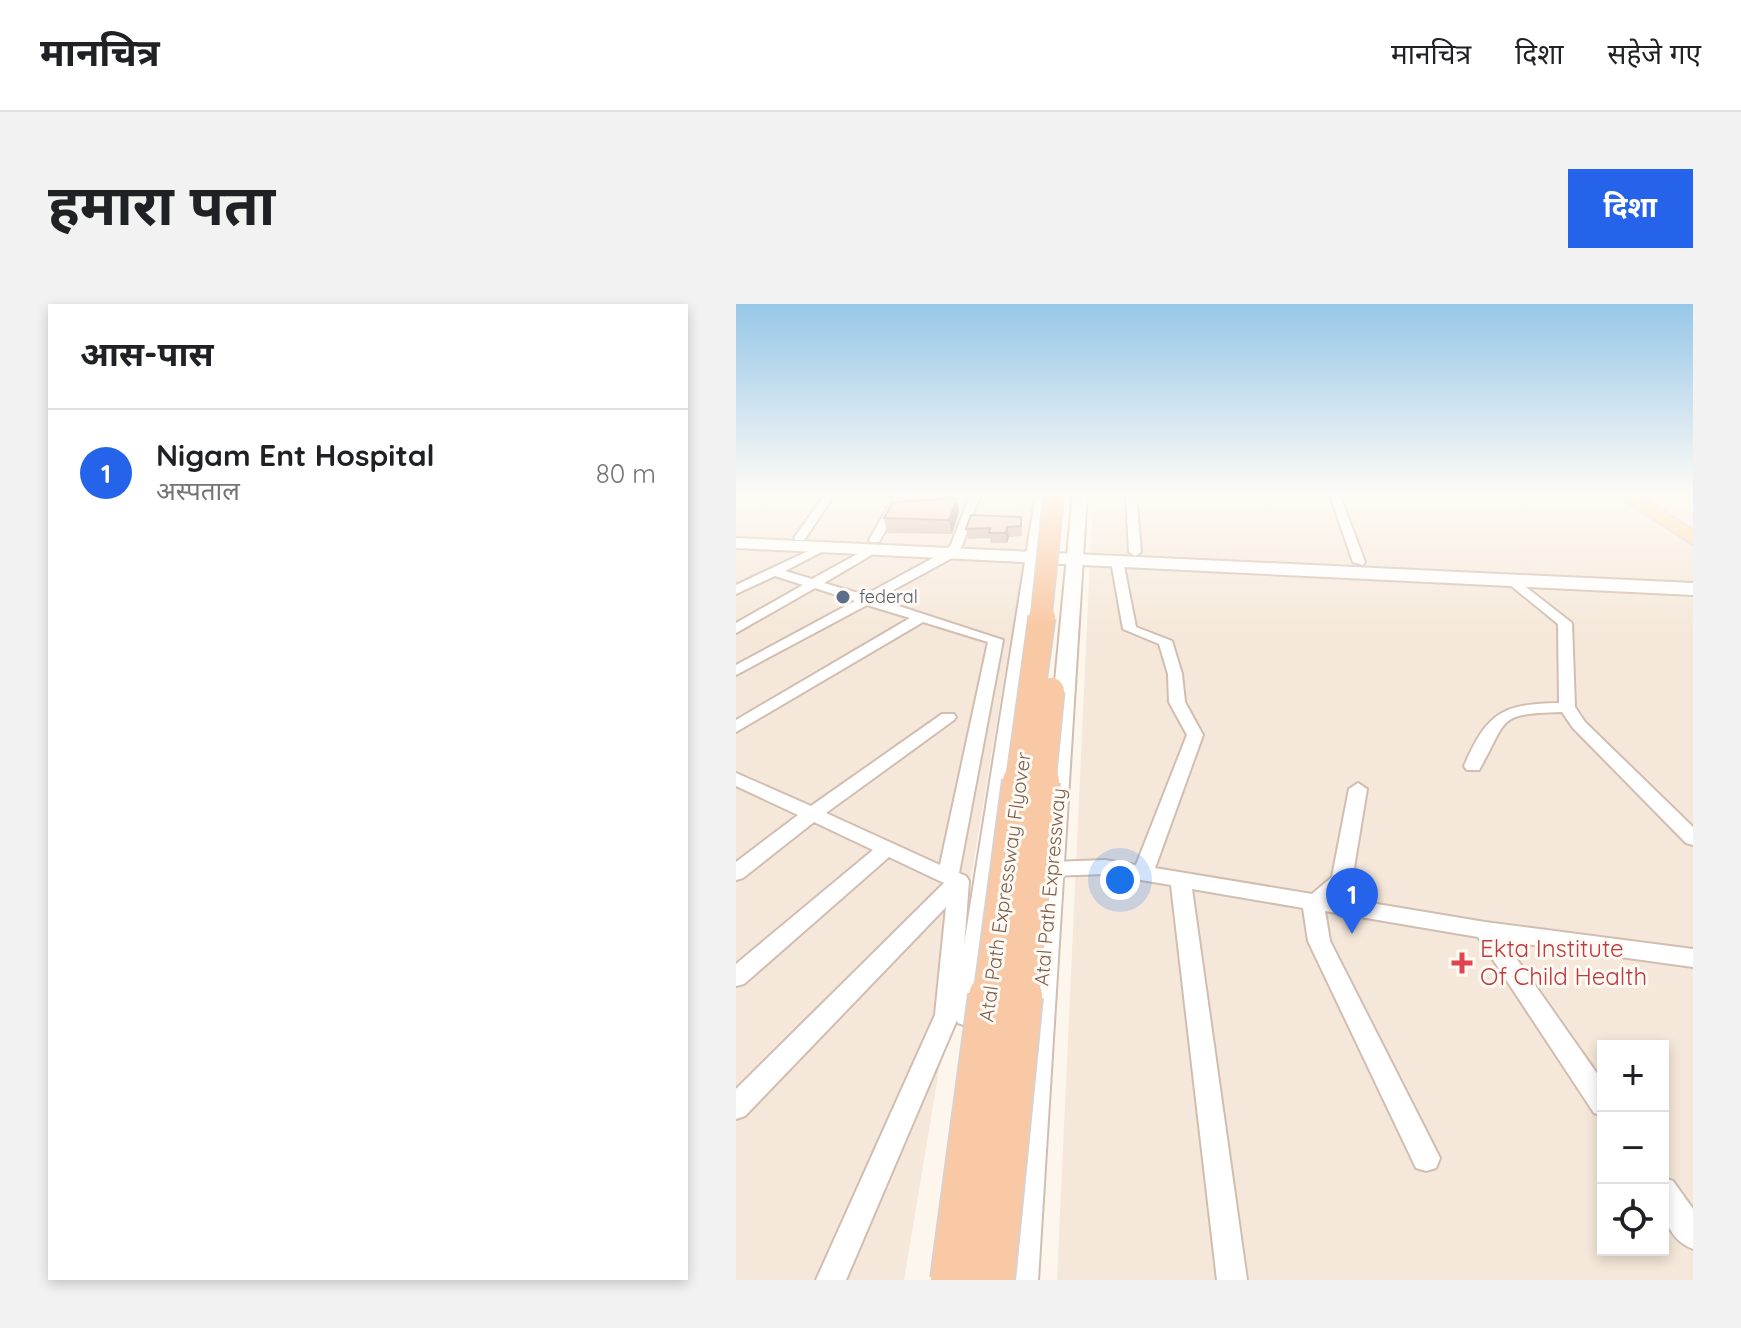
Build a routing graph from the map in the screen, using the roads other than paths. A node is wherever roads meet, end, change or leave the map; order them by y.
1 (807, 539) edge
2 (879, 539) edge
3 (957, 539) edge
4 (1036, 539) edge
5 (1050, 539) edge
6 (1064, 539) edge
7 (1077, 539) edge
8 (1134, 539) edge
9 (1351, 539) edge
10 (736, 543) edge
11 (876, 544) junction
12 (825, 547) junction
13 (952, 551) junction
14 (1135, 552) junction
15 (1034, 554) junction
16 (1076, 555) junction
17 (1159, 557) junction
18 (1117, 561) junction
19 (1359, 562) junction
20 (775, 572) junction
21 (1693, 580) edge
22 (1513, 581) junction
23 (816, 584) junction
24 (1693, 589) edge
25 (736, 590) edge
26 (866, 599) junction
27 (921, 617) junction
28 (736, 629) edge
29 (736, 671) edge
30 (1567, 707) junction
31 (948, 717) dead end
32 (736, 727) edge
33 (1473, 766) dead end
34 (741, 787) edge
35 (1358, 789) dead end
36 (812, 814) junction
37 (1693, 838) edge
38 (888, 848) junction
39 (1052, 869) junction
40 (736, 873) edge
41 (1143, 873) junction
42 (954, 879) junction
43 (1180, 879) junction
44 (1315, 901) junction
45 (1485, 930) junction
46 (1693, 958) edge
47 (736, 977) edge
48 (1597, 1095) edge
49 (736, 1107) edge
50 (1426, 1158) dead end
51 (1669, 1200) edge
52 (1693, 1234) edge
53 (831, 1280) edge
54 (932, 1280) edge
55 (953, 1280) edge
56 (992, 1280) edge
57 (1018, 1280) edge
58 (1232, 1280) edge

1 - 11 main road
2 - 11 street
3 - 13 street
4 - 15 street
5 - 55 highway, Atal Path Expressway Flyover, bridge
6 - 56 highway, Atal Path Expressway Flyover, bridge
7 - 16 street, Atal Path Expressway
8 - 14 street
9 - 19 street
10 - 12 main road
11 - 12 main road
11 - 13 main road
11 - 23 street
12 - 20 street
13 - 15 main road
13 - 26 street
14 - 16 main road
14 - 17 main road
15 - 16 main road
15 - 54 street
16 - 18 main road
16 - 39 street, Atal Path Expressway
17 - 18 main road
17 - 19 main road
17 - 22 main road
18 - 41 street
19 - 21 main road
20 - 23 street
20 - 25 street
22 - 24 main road
22 - 30 street
23 - 26 street
23 - 28 street
26 - 27 street
26 - 29 street
27 - 32 street
27 - 42 street
30 - 33 street
30 - 37 street
31 - 36 street
34 - 36 street
35 - 44 street
36 - 38 street
36 - 40 street
38 - 42 street
38 - 47 street
39 - 41 street
39 - 57 street, Atal Path Expressway
41 - 43 street
42 - 49 street
42 - 53 street
43 - 44 street
43 - 58 street
44 - 45 street
44 - 50 street
45 - 46 street
45 - 48 street
51 - 52 street

